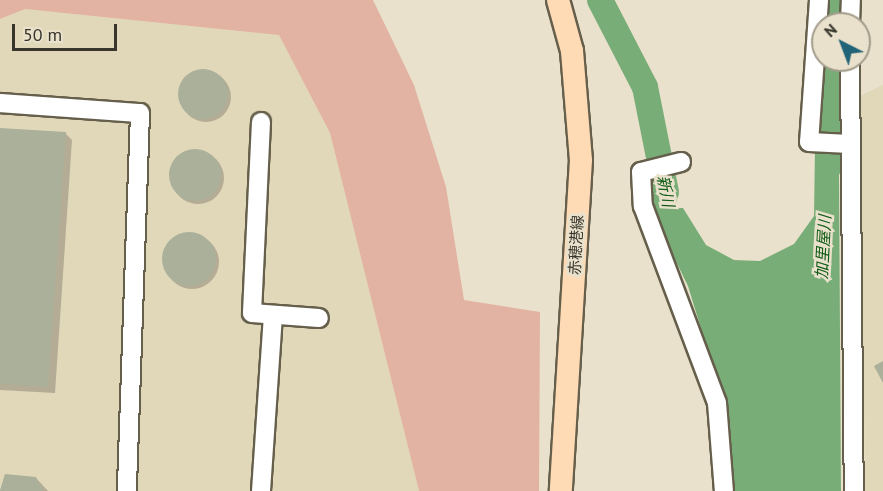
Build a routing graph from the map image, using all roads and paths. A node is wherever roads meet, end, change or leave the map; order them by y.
1 (558, 0) edge
2 (819, 0) edge
3 (850, 72) edge
4 (0, 103) edge
5 (261, 122) dead end
6 (850, 144) junction
7 (681, 162) dead end
8 (273, 315) junction
9 (319, 318) dead end
10 (127, 491) edge
11 (261, 491) edge
12 (561, 491) edge
13 (724, 491) edge
14 (854, 491) edge

1 - 12 main road, 赤穂港線
2 - 6 street
3 - 6 street
4 - 10 street
5 - 8 street
6 - 14 street
7 - 13 street
8 - 9 street
8 - 11 street

